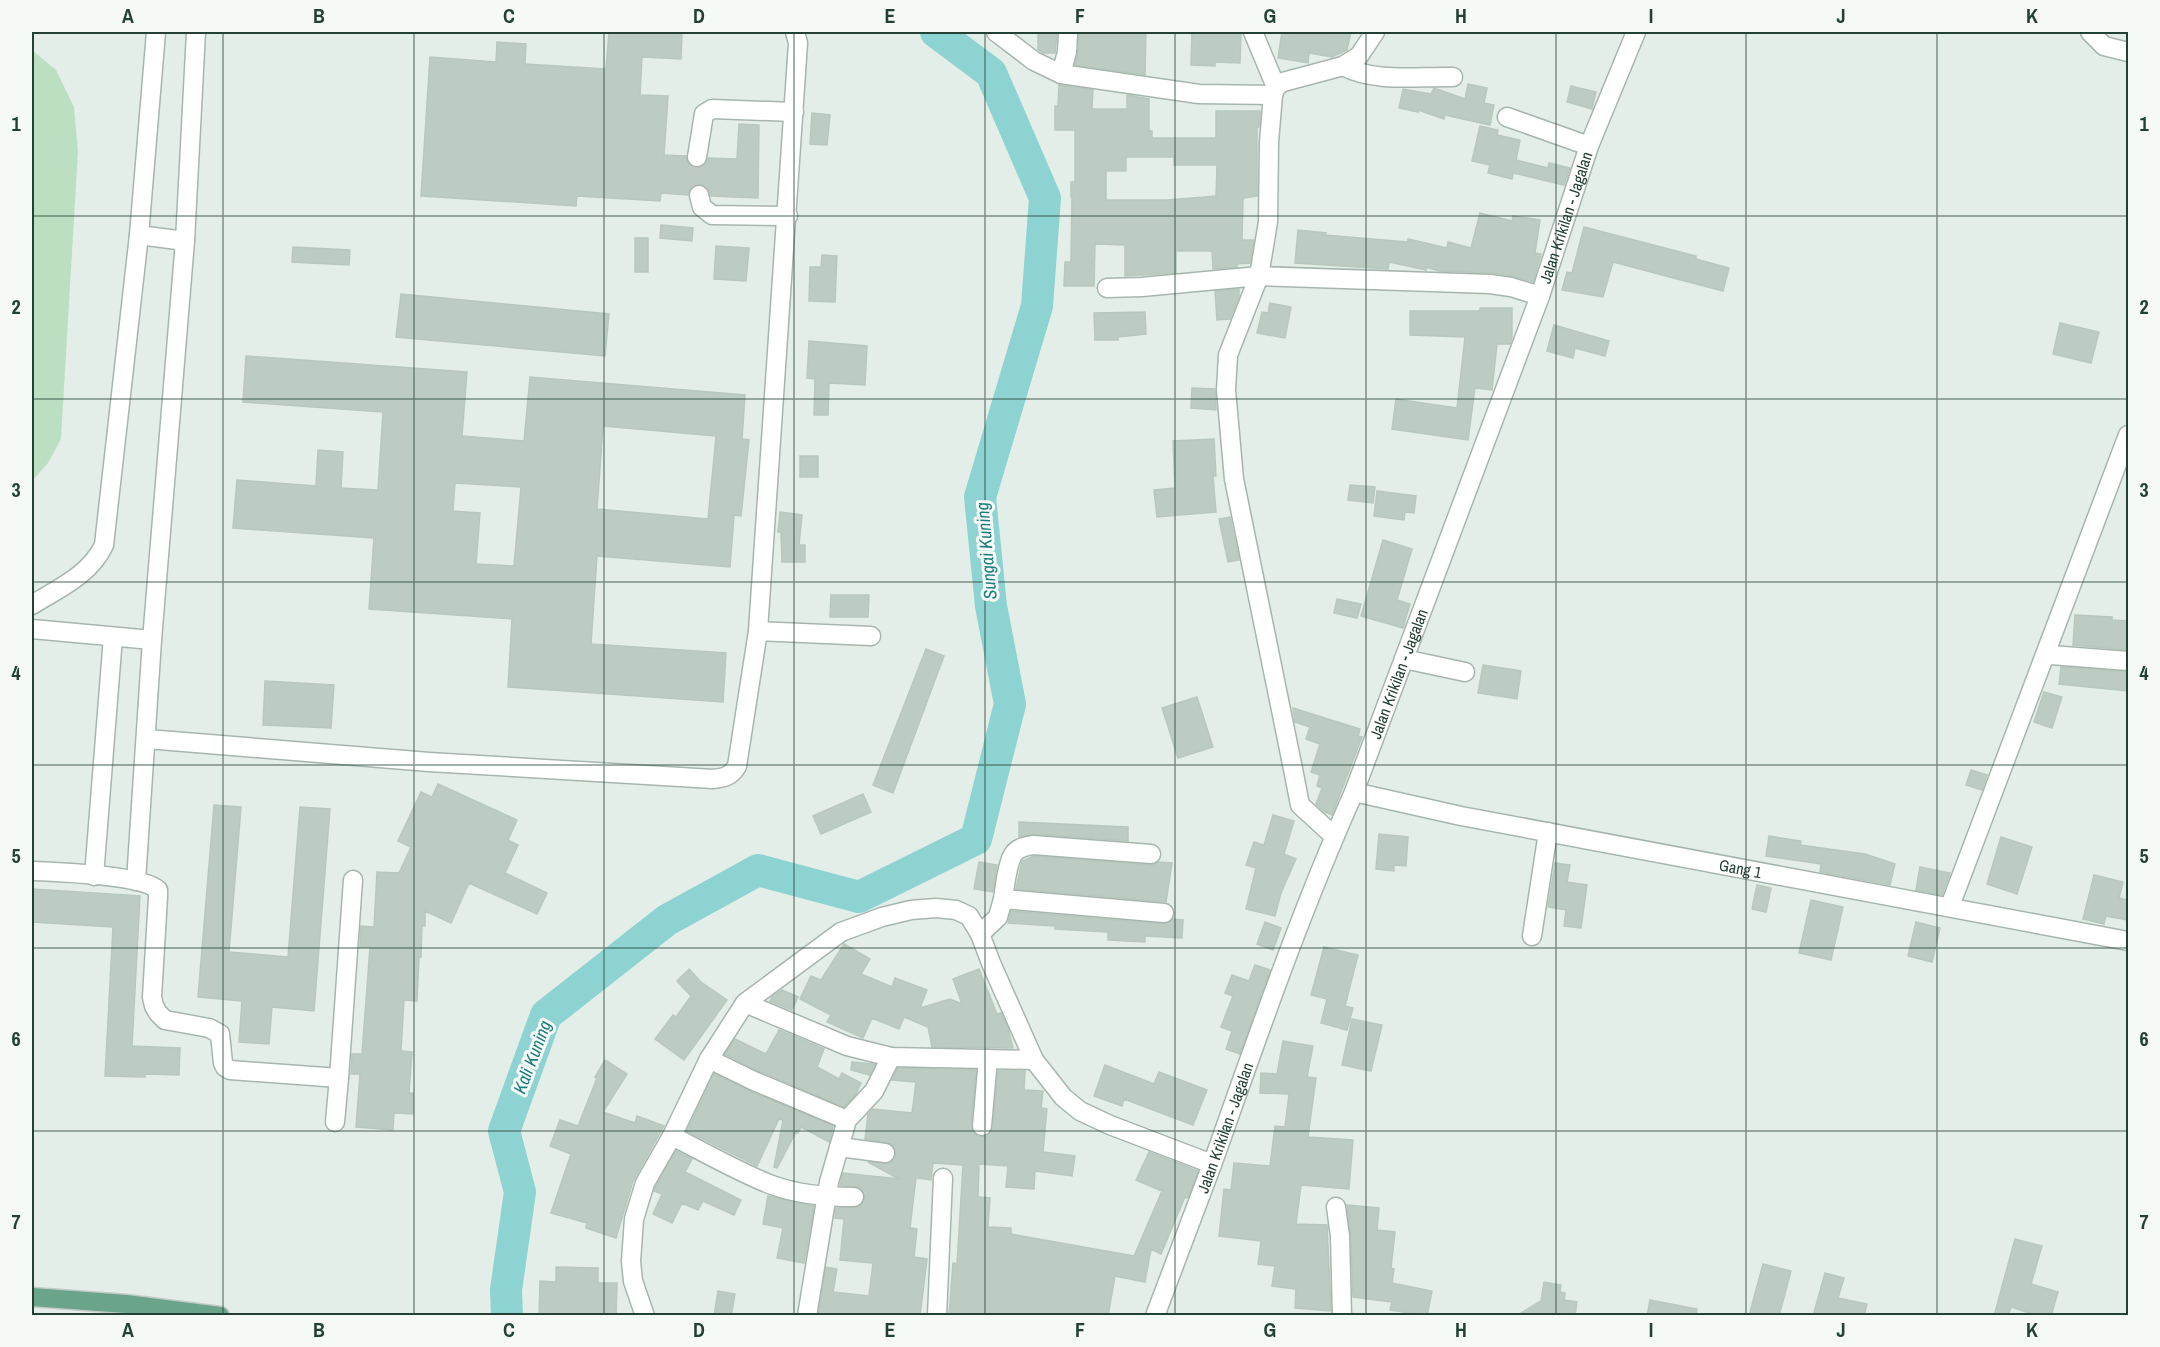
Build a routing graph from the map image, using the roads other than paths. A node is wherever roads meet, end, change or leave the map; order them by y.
1 (156, 32) edge
2 (196, 32) edge
3 (795, 32) edge
4 (996, 32) edge
5 (1068, 32) edge
6 (1252, 32) edge
7 (1375, 32) edge
8 (1636, 32) edge
9 (2090, 32) edge
10 (2128, 52) edge
11 (1343, 66) junction
12 (1061, 74) junction
13 (1453, 77) dead end
14 (1275, 91) junction
15 (794, 112) junction
16 (1507, 117) dead end
17 (1589, 147) junction
18 (697, 157) tunnel mouth
19 (699, 195) tunnel mouth
20 (788, 216) junction
21 (139, 235) junction
22 (185, 241) junction
23 (1259, 276) junction
24 (1107, 288) dead end
25 (1540, 296) junction
26 (2128, 435) edge
27 (32, 605) edge
28 (32, 630) edge
29 (758, 631) junction
30 (872, 636) dead end
31 (113, 637) junction
32 (152, 640) junction
33 (2051, 655) dead end
34 (1404, 659) junction
35 (2128, 661) edge
36 (1465, 672) dead end
37 (147, 739) junction
38 (1354, 792) junction
39 (1548, 832) junction
40 (1334, 836) junction
41 (1151, 854) dead end
42 (32, 871) edge
43 (94, 876) junction
44 (354, 880) dead end
45 (136, 881) junction
46 (1003, 899) junction
47 (1950, 906) junction
48 (1164, 913) dead end
49 (980, 934) junction
50 (1532, 936) dead end
51 (2128, 941) edge
52 (745, 1003) junction
53 (891, 1058) junction
54 (709, 1059) junction
55 (988, 1059) junction
56 (1035, 1060) junction
57 (339, 1078) junction
58 (847, 1120) junction
59 (335, 1122) dead end
60 (982, 1125) dead end
61 (672, 1136) junction
62 (838, 1147) junction
63 (885, 1152) dead end
64 (1212, 1164) junction
65 (943, 1178) dead end
66 (827, 1197) junction
67 (854, 1197) dead end
68 (1336, 1206) dead end
69 (32, 1297) edge
70 (125, 1310) edge
71 (220, 1316) edge
72 (645, 1316) edge
73 (807, 1316) edge
74 (937, 1316) edge
75 (1155, 1316) edge
76 (1342, 1316) edge

1 - 21 street
2 - 22 street
3 - 15 street
4 - 12 street
5 - 12 street
6 - 14 street
7 - 11 street
8 - 17 street, Jalan Krikilan - Jagalan
9 - 10 street
11 - 13 street
11 - 14 street
12 - 14 street
14 - 23 street
15 - 18 street
15 - 20 street
16 - 17 street
17 - 25 street, Jalan Krikilan - Jagalan
19 - 20 street
20 - 29 street
21 - 22 street
21 - 27 street
22 - 32 street
23 - 24 street
23 - 25 street
23 - 40 street
25 - 34 street, Jalan Krikilan - Jagalan
26 - 47 street
28 - 31 street
29 - 30 street
29 - 37 street
31 - 32 street
31 - 43 street
32 - 37 street
33 - 35 street
34 - 36 street
34 - 38 street, Jalan Krikilan - Jagalan
37 - 45 street
38 - 39 street, Gang 1
38 - 40 street, Jalan Krikilan - Jagalan
39 - 47 street, Gang 1
39 - 50 street
40 - 64 street, Jalan Krikilan - Jagalan
41 - 46 street
42 - 43 street
43 - 45 street
44 - 57 street
45 - 57 street
46 - 48 street
46 - 49 street
47 - 51 street, Gang 1
49 - 52 street
49 - 56 street
52 - 53 street
52 - 54 street
53 - 55 street
53 - 58 street
54 - 58 street
54 - 61 street
55 - 56 street
55 - 60 street
56 - 64 street
57 - 59 street
58 - 62 street
61 - 66 street
61 - 72 street
62 - 63 street
62 - 66 street
64 - 75 street, Jalan Krikilan - Jagalan
65 - 74 street
66 - 67 street
66 - 73 street
68 - 76 street
69 - 70 main road
70 - 71 main road

